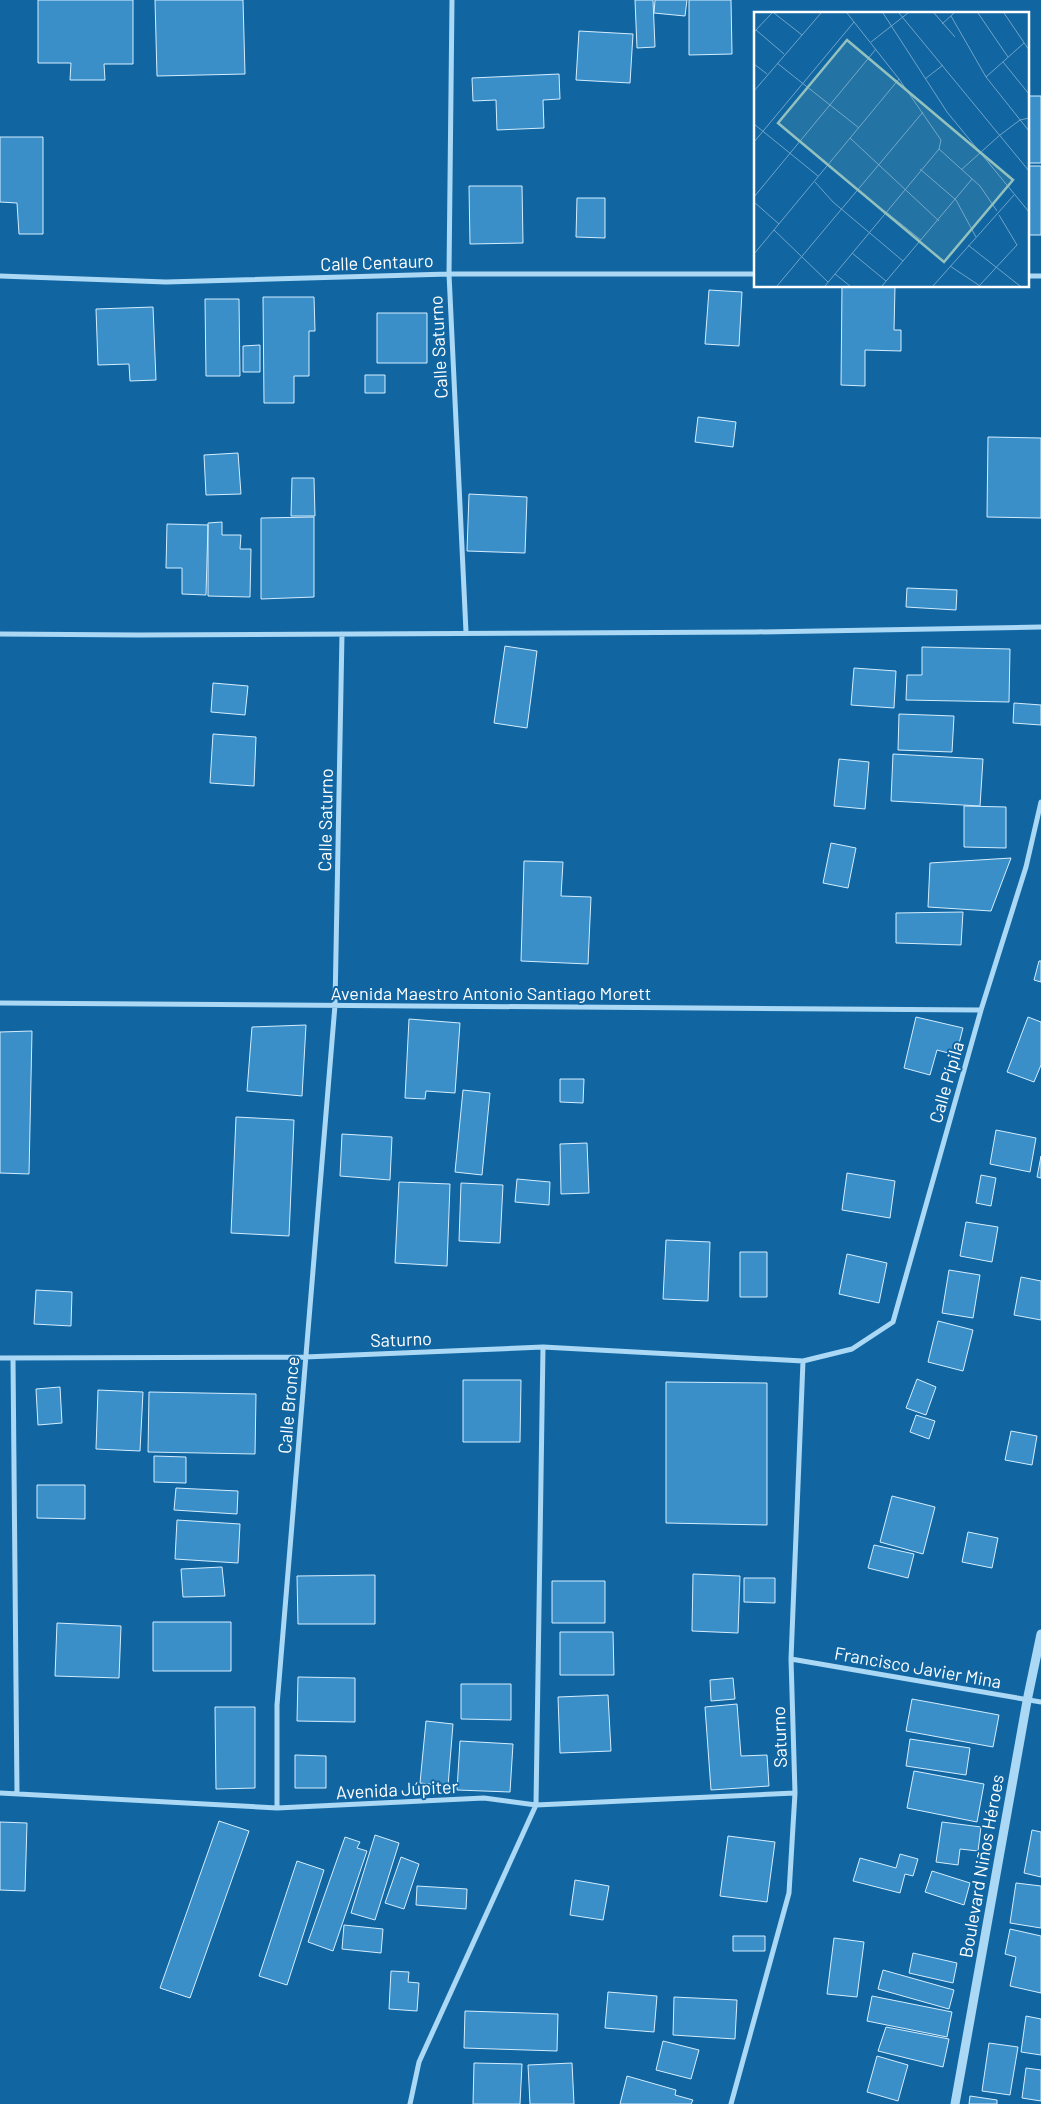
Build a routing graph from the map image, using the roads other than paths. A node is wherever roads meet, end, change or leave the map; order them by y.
1 (452, 0) edge
2 (449, 274) junction
3 (754, 274) edge
4 (0, 276) edge
5 (1028, 276) edge
6 (1041, 276) edge
7 (1041, 627) edge
8 (466, 632) junction
9 (0, 634) edge
10 (342, 634) junction
11 (1041, 802) edge
12 (0, 1003) edge
13 (335, 1005) junction
14 (981, 1010) junction
15 (543, 1346) junction
16 (852, 1349) joint
17 (305, 1357) junction
18 (0, 1358) edge
19 (13, 1358) junction
20 (804, 1361) junction
21 (1041, 1634) edge
22 (791, 1659) junction
23 (1027, 1701) junction
24 (1041, 1702) edge
25 (17, 1792) junction
26 (0, 1793) edge
27 (794, 1793) junction
28 (536, 1805) junction
29 (277, 1808) junction
30 (410, 2104) edge
31 (731, 2104) edge
32 (955, 2104) edge

1 - 2 street, Calle Saturno
2 - 3 street, Calle Centauro
2 - 4 street, Calle Centauro
2 - 8 street, Calle Saturno
5 - 6 street
7 - 8 street
8 - 10 street
9 - 10 street
10 - 13 street, Calle Saturno
11 - 14 street, Calle Pípila
12 - 13 street, Avenida Maestro Antonio Santiago Morett
13 - 14 street, Avenida Maestro Antonio Santiago Morett
13 - 17 street, Calle Bronce
14 - 16 street, Calle Pípila
15 - 17 street, Saturno
15 - 20 street, Saturno
15 - 28 street
16 - 20 street, Saturno
17 - 19 street, Saturno
17 - 29 street, Calle Bronce
18 - 19 street, Saturno
19 - 25 street
20 - 22 street, Saturno
21 - 23 street, Boulevard Niños Héroes
22 - 23 street, Francisco Javier Mina
22 - 27 street, Saturno
23 - 24 street, Francisco Javier Mina
23 - 32 street, Boulevard Niños Héroes
25 - 26 street, Avenida Júpiter
25 - 29 street, Avenida Júpiter
27 - 28 street, Avenida Júpiter
27 - 31 street, Saturno
28 - 29 street, Avenida Júpiter
28 - 30 street

